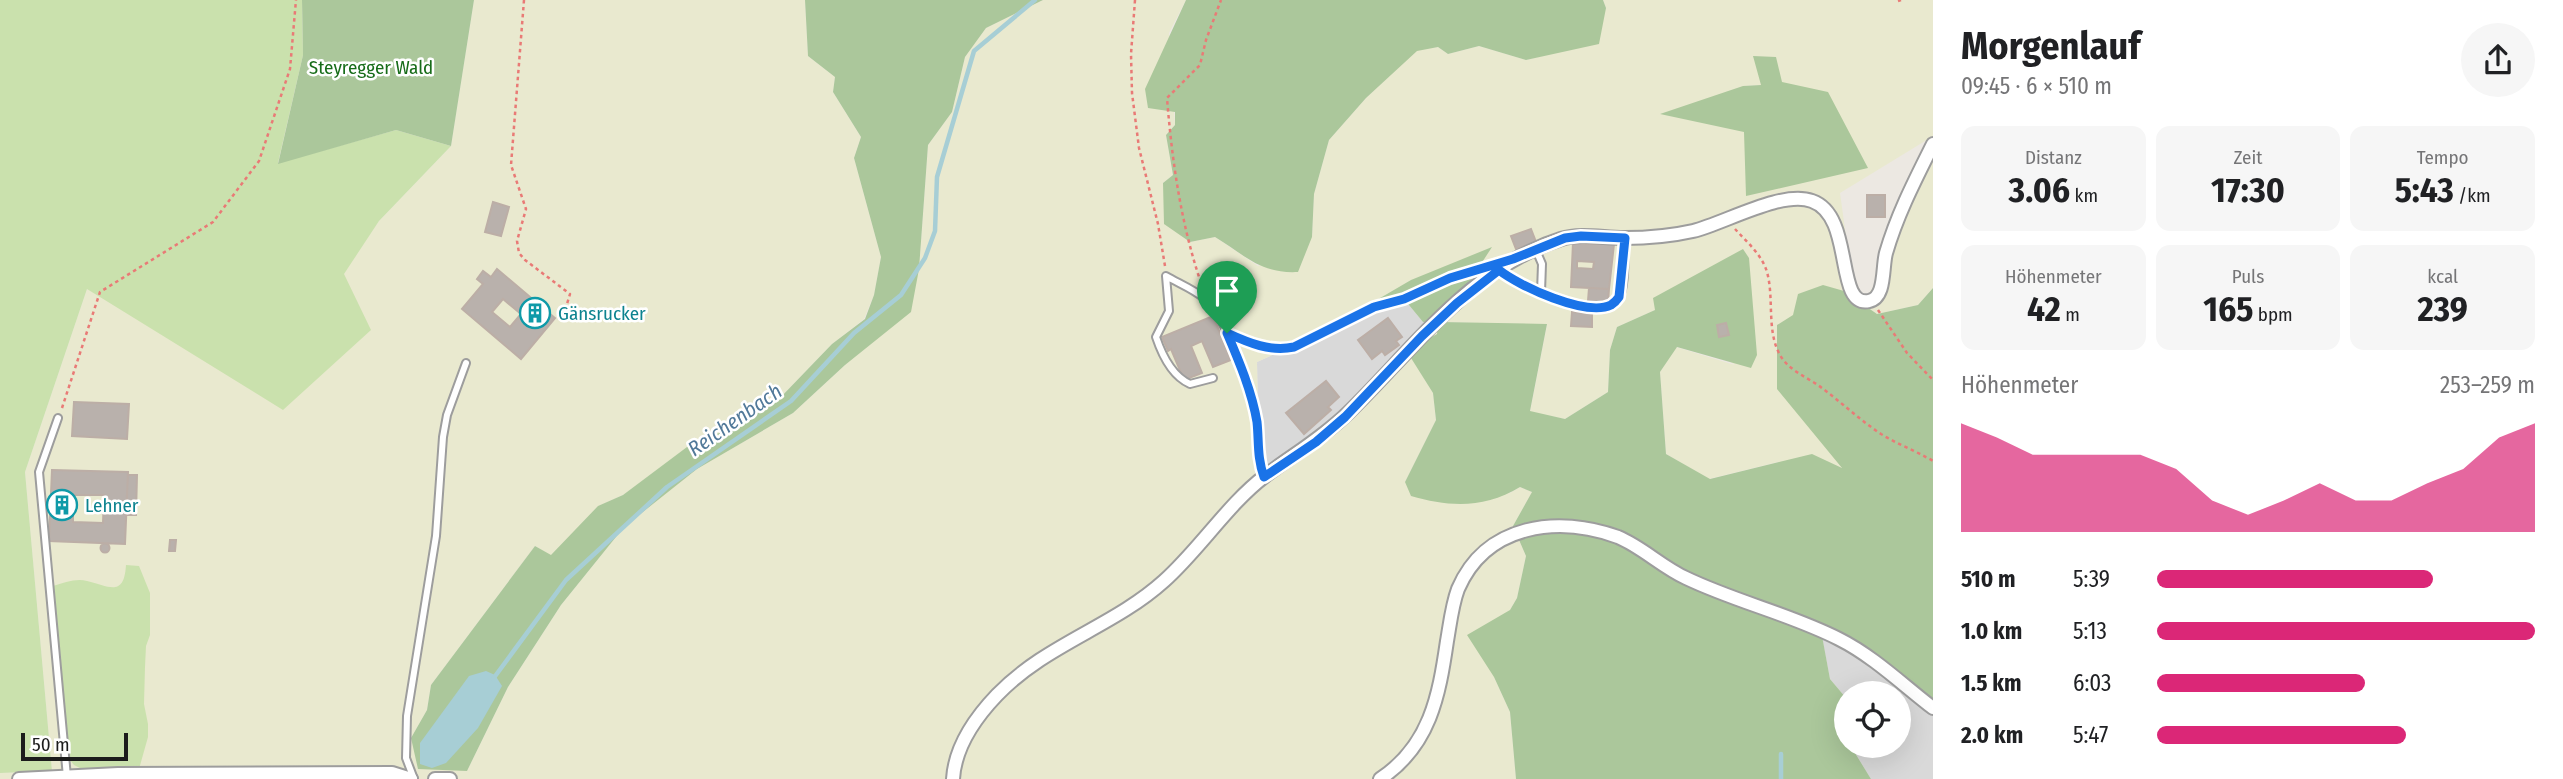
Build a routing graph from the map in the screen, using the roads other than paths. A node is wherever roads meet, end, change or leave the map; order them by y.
1 (1933, 144) edge
2 (1625, 238) junction
3 (1536, 248) junction
4 (1499, 270) junction
5 (1541, 292) junction
6 (466, 363) dead end
7 (1213, 378) dead end
8 (58, 418) road end
9 (1264, 477) junction
10 (1933, 708) edge
11 (67, 778) edge
12 (19, 779) edge
13 (413, 779) edge
14 (435, 779) edge
15 (450, 779) edge
16 (953, 779) edge
17 (1380, 779) edge

1 - 2 street
2 - 3 street
2 - 5 lane
3 - 4 street
3 - 5 lane
4 - 5 lane
4 - 9 street
6 - 13 lane
7 - 9 lane
8 - 11 lane
9 - 16 street
10 - 17 street
11 - 12 street
11 - 13 street
14 - 15 street

